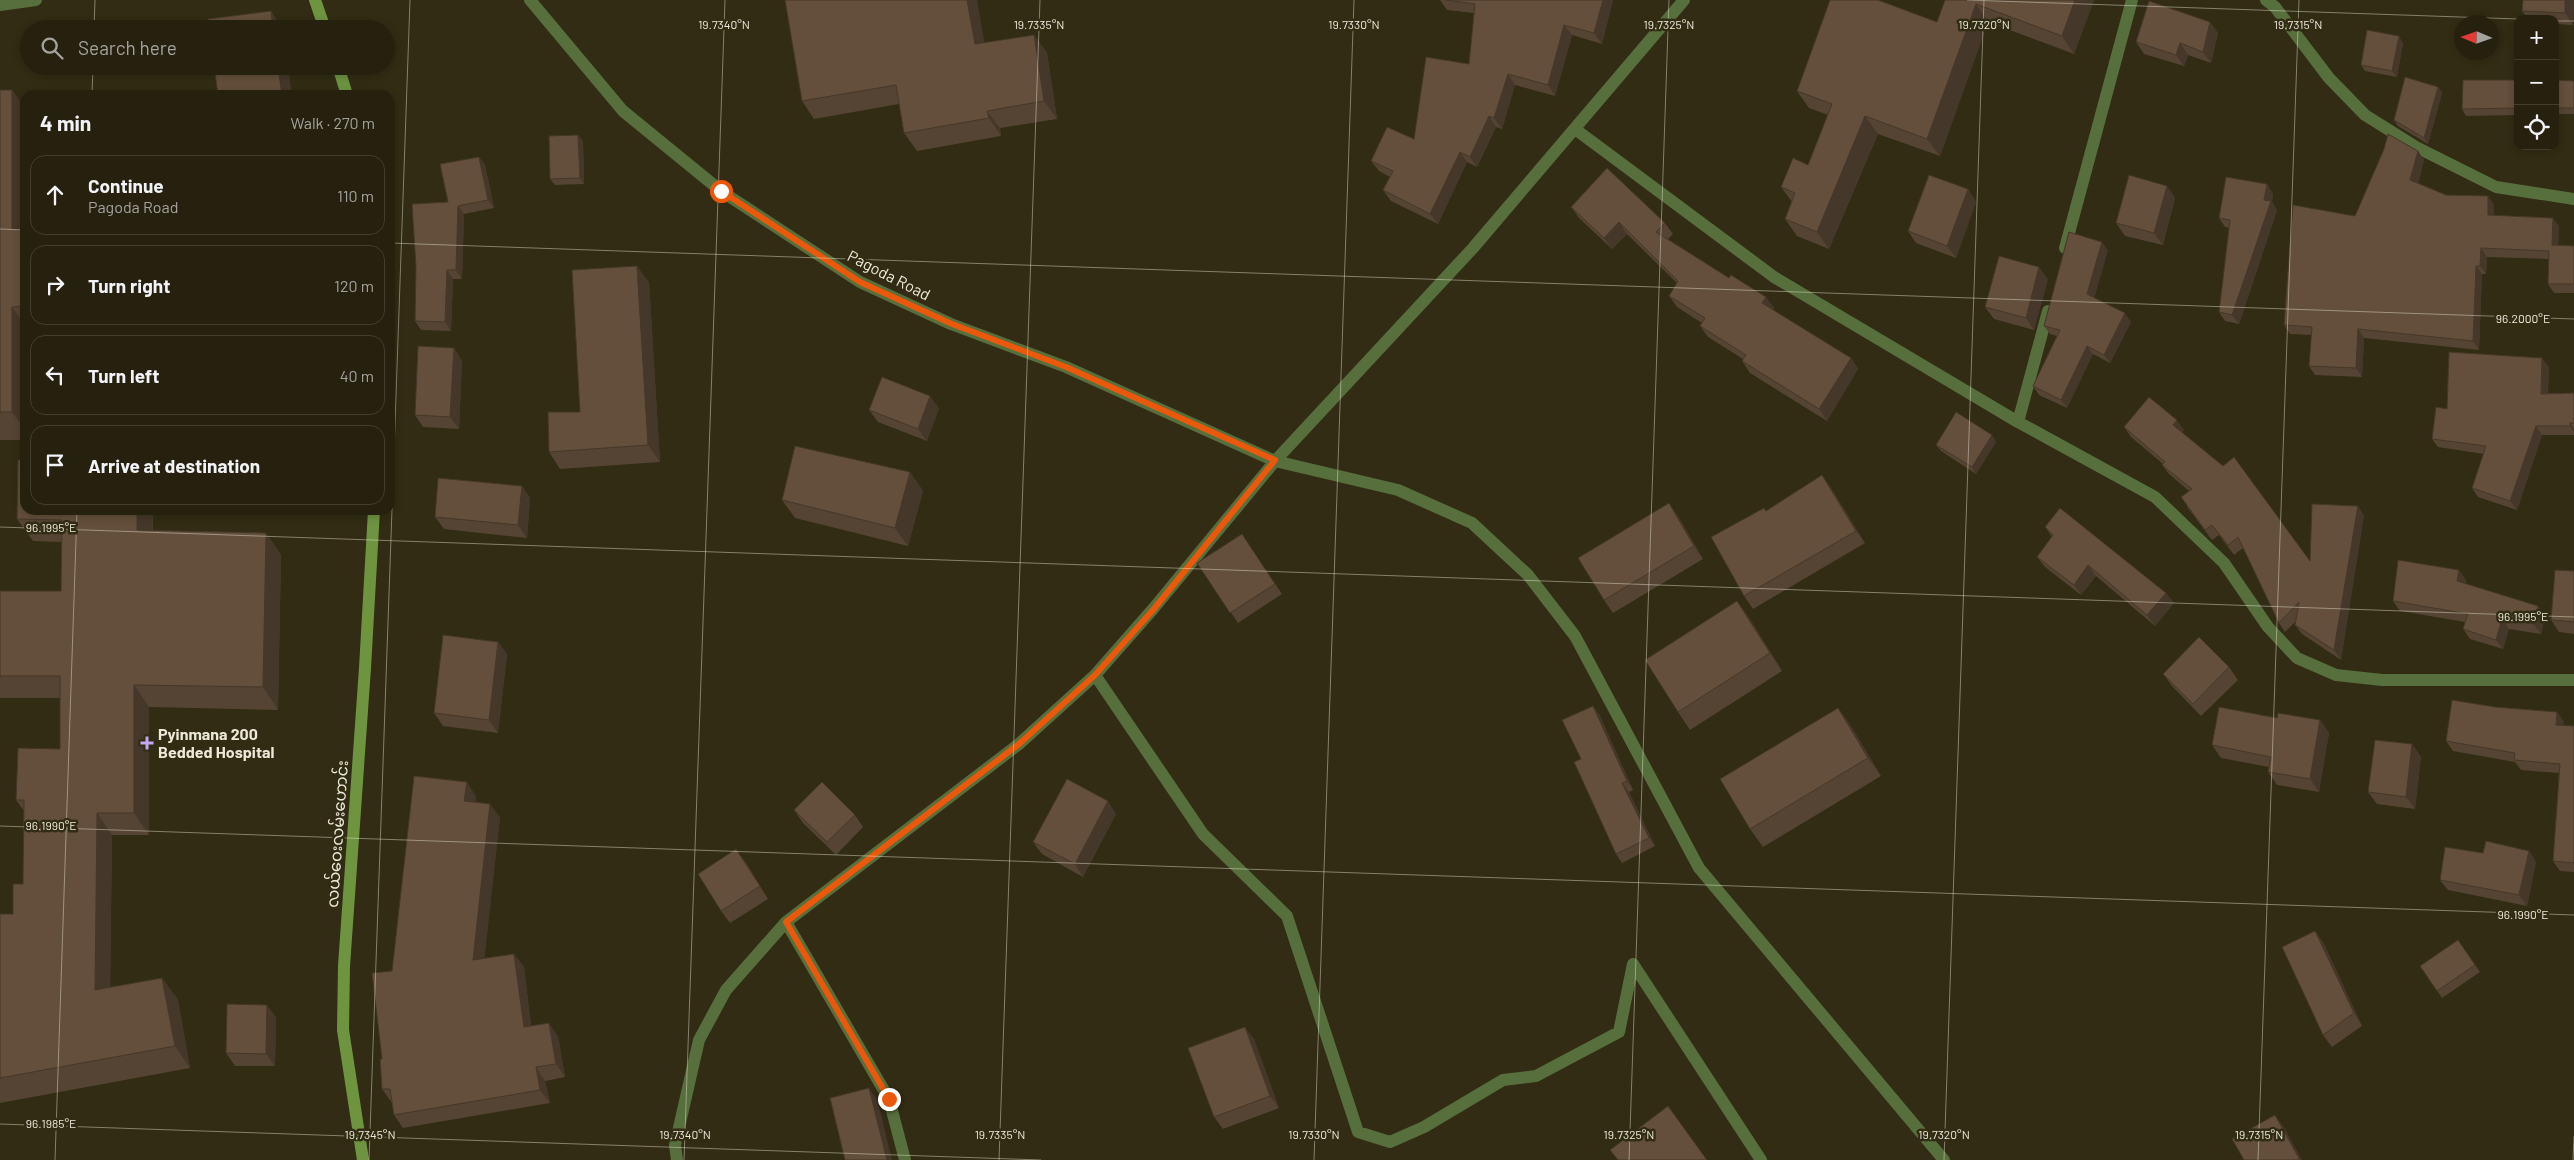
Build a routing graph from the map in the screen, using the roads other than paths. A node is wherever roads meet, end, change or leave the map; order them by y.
1 (36, 0) edge
2 (315, 0) edge
3 (530, 0) edge
4 (1684, 0) edge
5 (2132, 0) edge
6 (2266, 0) edge
7 (0, 5) edge
8 (322, 20) edge
9 (341, 75) edge
10 (346, 90) edge
11 (1575, 129) junction
12 (2574, 199) edge
13 (2062, 259) edge
14 (2052, 297) edge
15 (2018, 422) junction
16 (1275, 460) junction
17 (374, 515) edge
18 (1095, 675) junction
19 (2574, 680) edge
20 (786, 922) junction
21 (363, 1160) edge
22 (677, 1160) edge
23 (905, 1160) edge
24 (1762, 1160) edge
25 (1944, 1160) edge

1 - 7 street
2 - 8 street
3 - 16 street, Pagoda Road
4 - 11 street
5 - 13 street
6 - 12 street
9 - 10 street
11 - 15 street
11 - 16 street
14 - 15 street
15 - 19 street
16 - 18 street
16 - 25 street, Pagoda Road
17 - 21 street, လယ်ဝေးလမ်းဟောင်း
18 - 20 street
18 - 24 street
20 - 22 street
20 - 23 street

